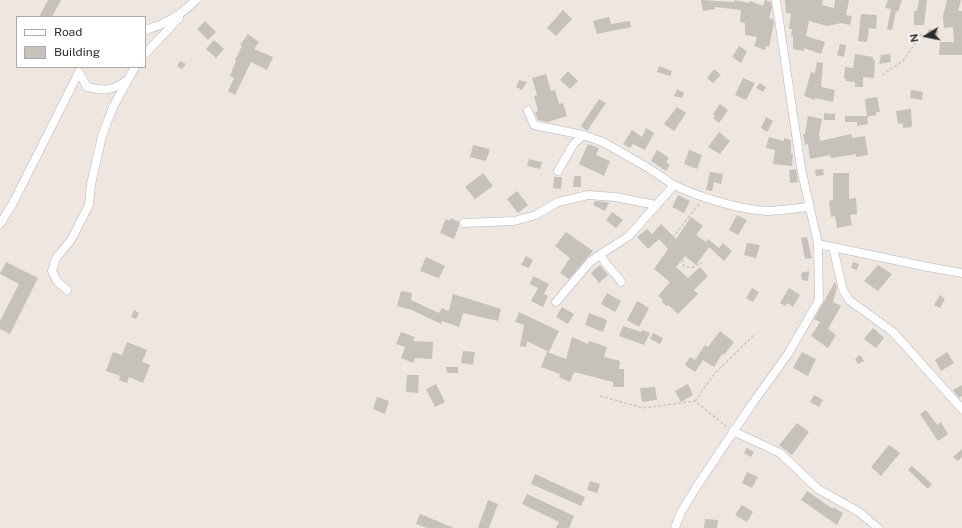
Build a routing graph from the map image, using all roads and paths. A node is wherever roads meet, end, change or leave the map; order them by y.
1 (196, 0) edge
2 (776, 0) edge
3 (182, 14) junction
4 (146, 30) edge
5 (922, 33) dead end
6 (146, 53) edge
7 (134, 68) edge
8 (882, 75) dead end
9 (128, 80) junction
10 (528, 110) dead end
11 (584, 135) junction
12 (558, 171) dead end
13 (674, 185) junction
14 (699, 203) dead end
15 (656, 205) junction
16 (808, 207) junction
17 (464, 223) dead end
18 (0, 224) edge
19 (818, 244) junction
20 (833, 247) junction
21 (601, 254) junction
22 (702, 263) dead end
23 (962, 273) edge
24 (621, 282) dead end
25 (67, 290) dead end
26 (556, 302) dead end
27 (755, 334) dead end
28 (600, 396) dead end
29 (695, 401) junction
30 (962, 409) edge
31 (733, 432) junction
32 (675, 528) edge
33 (878, 528) edge

1 - 3 street
2 - 16 street
3 - 4 street
3 - 6 street
5 - 8 path
7 - 9 street
9 - 18 street
9 - 25 street
10 - 11 street
11 - 12 street
11 - 13 street
13 - 15 street
13 - 16 street
14 - 22 path
15 - 17 street
15 - 21 street
16 - 19 street
19 - 20 street
19 - 31 street
20 - 23 street
20 - 30 street
21 - 24 street
21 - 26 street
27 - 29 path
28 - 29 path
29 - 31 path
31 - 32 street
31 - 33 street

